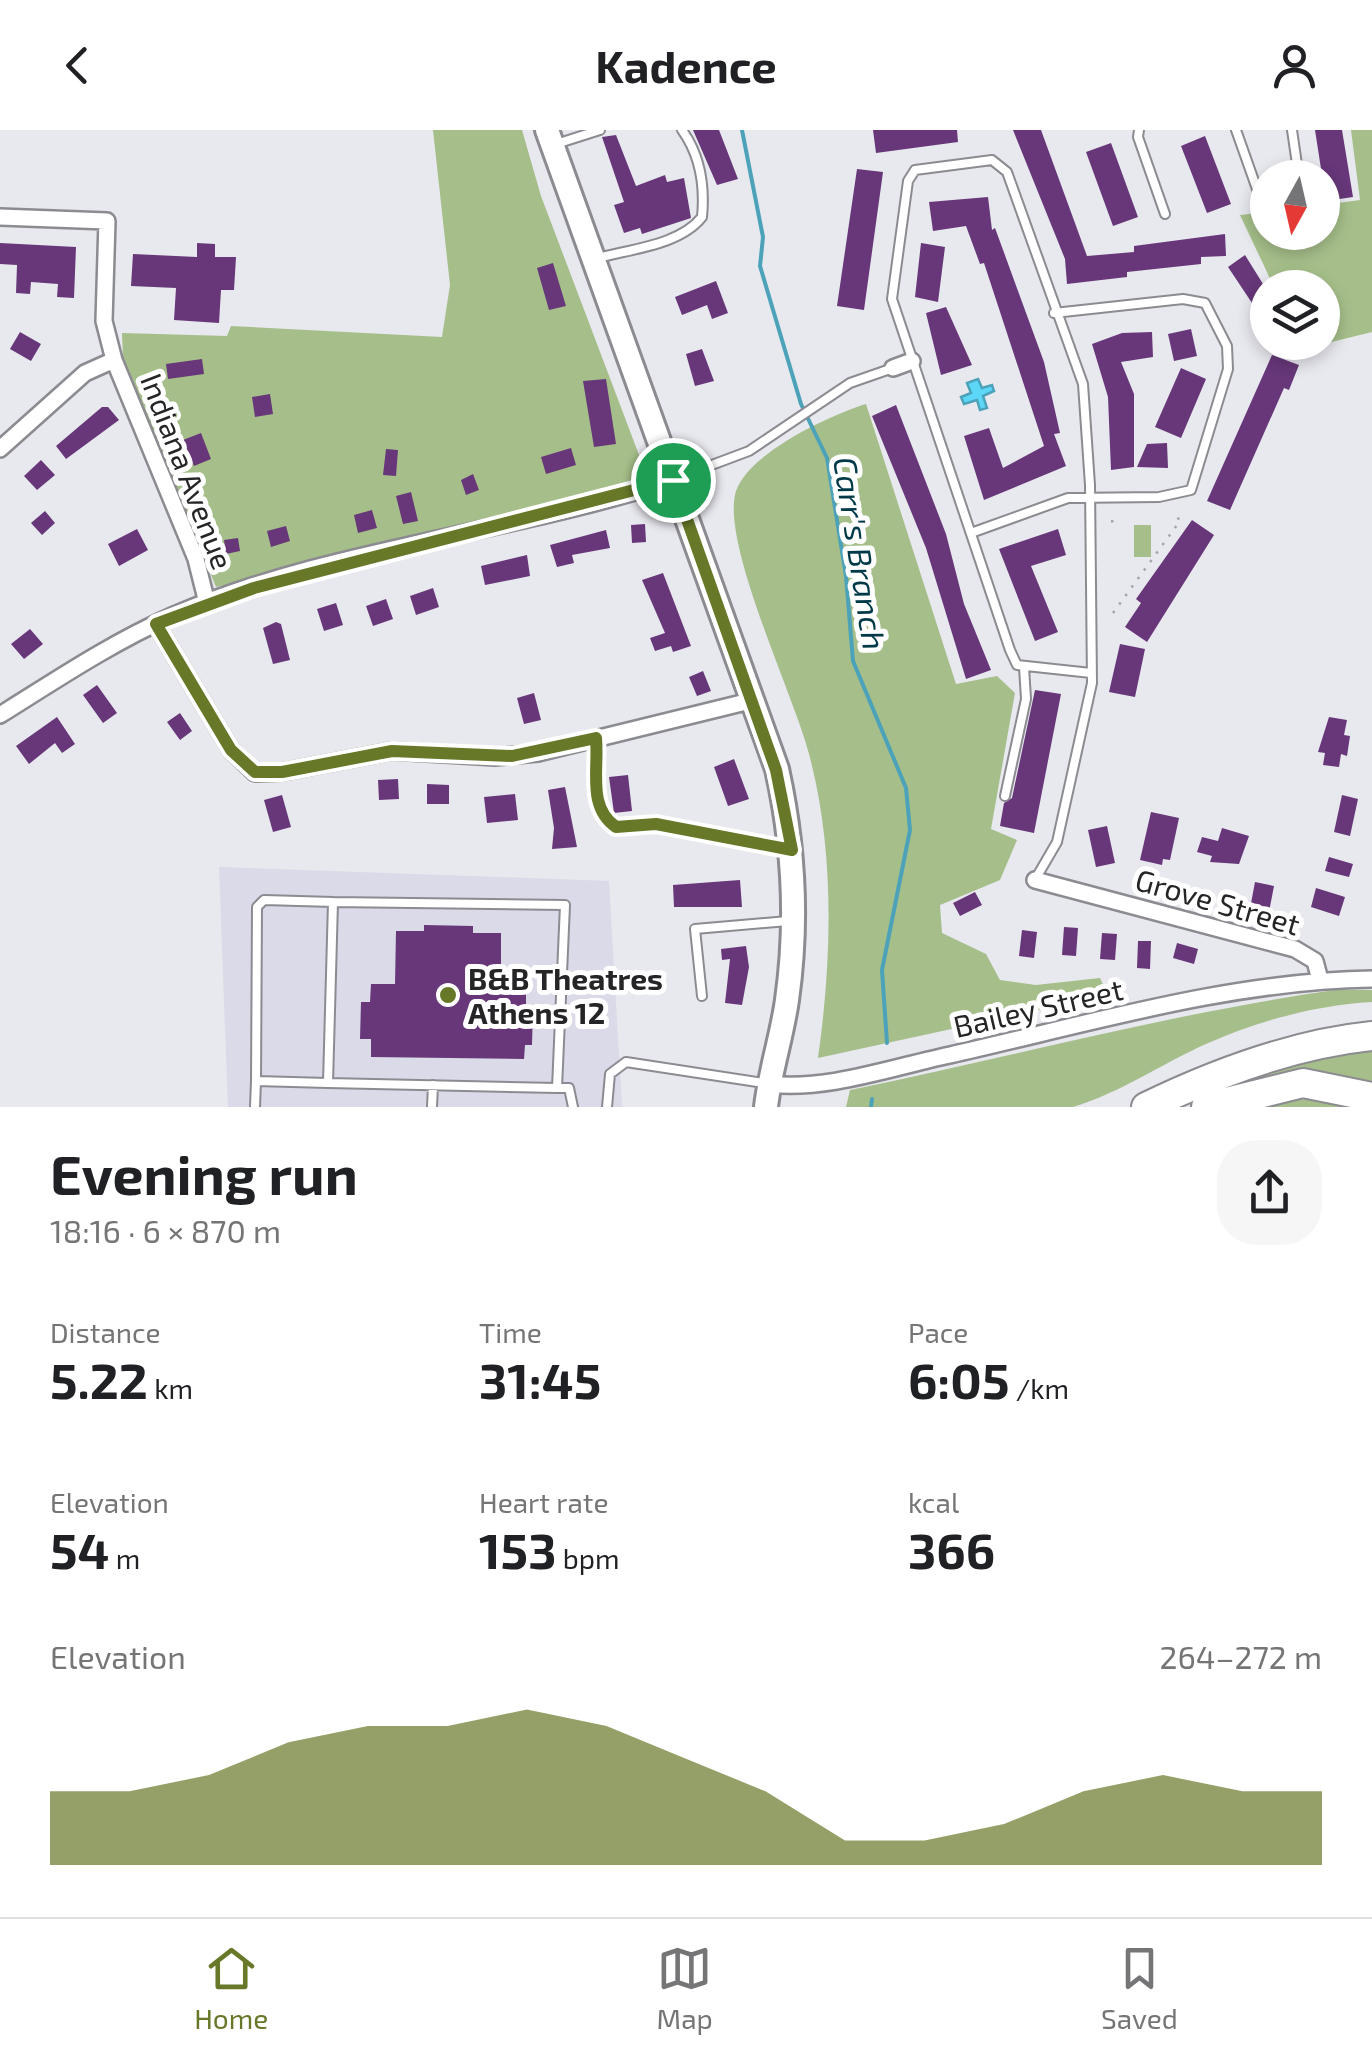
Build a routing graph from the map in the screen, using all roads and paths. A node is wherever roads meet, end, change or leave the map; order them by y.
1 (600, 130) edge
2 (682, 130) edge
3 (1140, 130) edge
4 (1236, 130) edge
5 (1292, 130) edge
6 (550, 138) edge
7 (1296, 160) edge
8 (1250, 169) edge
9 (1165, 214) dead end
10 (0, 217) edge
11 (594, 260) junction
12 (1054, 313) junction
13 (114, 360) junction
14 (912, 361) junction
15 (893, 368) joint
16 (0, 449) edge
17 (673, 480) junction
18 (1090, 497) junction
19 (1175, 514) dead end
20 (1112, 520) dead end
21 (1113, 526) dead end
22 (971, 533) junction
23 (207, 603) junction
24 (1114, 613) dead end
25 (156, 624) junction
26 (1024, 667) junction
27 (1091, 673) junction
28 (754, 700) junction
29 (0, 715) edge
30 (596, 738) junction
31 (1005, 796) dead end
32 (792, 850) junction
33 (1035, 880) joint
34 (333, 902) junction
35 (792, 920) junction
36 (1372, 979) edge
37 (1320, 980) junction
38 (702, 996) dead end
39 (1372, 1036) edge
40 (256, 1081) junction
41 (328, 1083) junction
42 (433, 1085) junction
43 (558, 1088) junction
44 (767, 1096) edge
45 (1372, 1097) edge
46 (255, 1107) edge
47 (432, 1107) edge
48 (574, 1107) edge
49 (608, 1107) edge
50 (1146, 1107) edge
51 (1206, 1107) edge

1 - 6 lane
2 - 11 lane
3 - 9 lane
4 - 8 lane
5 - 7 lane
6 - 11 main road
10 - 13 street, Indiana Avenue
11 - 17 main road
12 - 14 lane
12 - 18 lane
12 - 18 lane
13 - 16 street, Indiana Avenue
13 - 23 street, Indiana Avenue
14 - 15 street
14 - 22 lane
15 - 17 lane
17 - 23 street
17 - 28 main road
18 - 22 lane
18 - 27 lane
19 - 24 path
20 - 21 path
22 - 26 lane
23 - 25 street
25 - 29 street
25 - 30 street
26 - 27 lane
26 - 31 lane
27 - 33 lane
28 - 30 street
28 - 32 main road
30 - 32 lane
32 - 35 main road
33 - 37 street, Grove Street
34 - 40 lane
34 - 41 lane
34 - 43 lane
35 - 38 lane
35 - 44 main road
36 - 37 street
37 - 44 street, Bailey Street
39 - 50 highway
40 - 41 lane
40 - 46 lane
41 - 42 lane
42 - 43 lane
42 - 47 lane
43 - 48 lane
44 - 49 lane
45 - 51 highway

